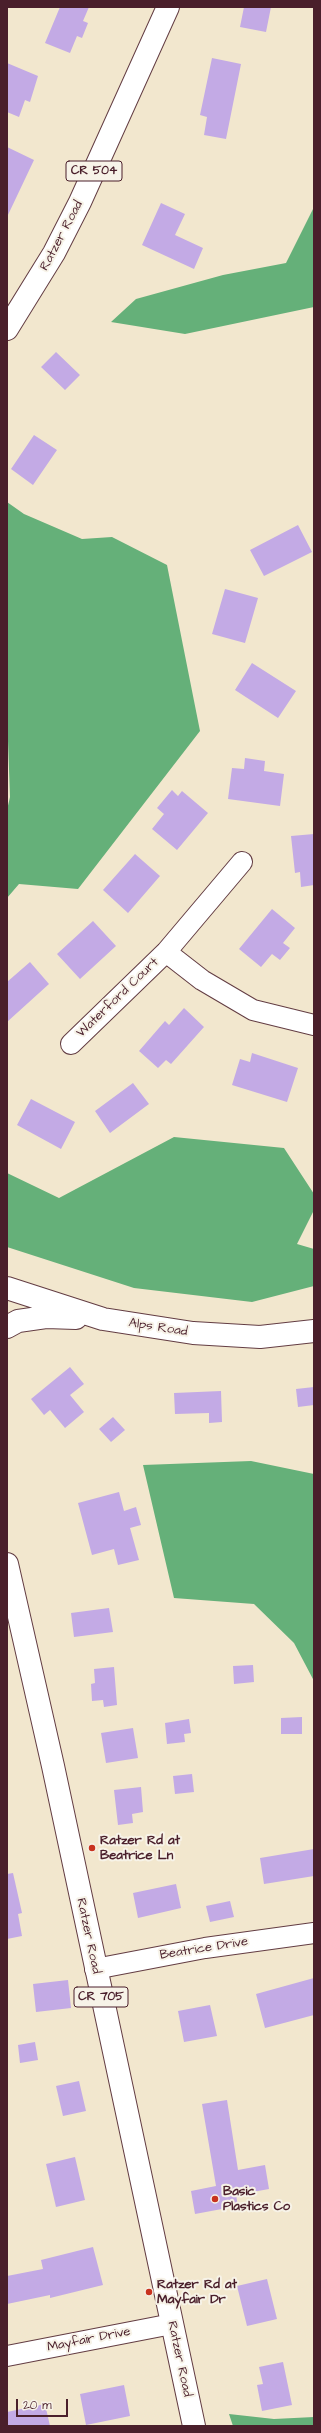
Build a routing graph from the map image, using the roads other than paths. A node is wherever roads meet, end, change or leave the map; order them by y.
1 (168, 7) edge
2 (7, 328) edge
3 (242, 862) dead end
4 (166, 952) junction
5 (314, 1025) edge
6 (71, 1044) dead end
7 (7, 1288) edge
8 (103, 1319) junction
9 (7, 1327) edge
10 (314, 1332) edge
11 (7, 1564) edge
12 (314, 1933) edge
13 (95, 1969) junction
14 (172, 2324) junction
15 (7, 2356) edge
16 (194, 2426) edge

1 - 2 main road, Ratzer Road / CR 504
3 - 4 street, Waterford Court
4 - 5 street
4 - 6 street, Waterford Court
7 - 8 main road, Alps Road
8 - 9 main road
8 - 10 main road, Alps Road
11 - 13 main road, Ratzer Road / CR 705
12 - 13 street, Beatrice Drive
13 - 14 main road, Ratzer Road / CR 705
14 - 15 street, Mayfair Drive
14 - 16 main road, Ratzer Road / CR 705

